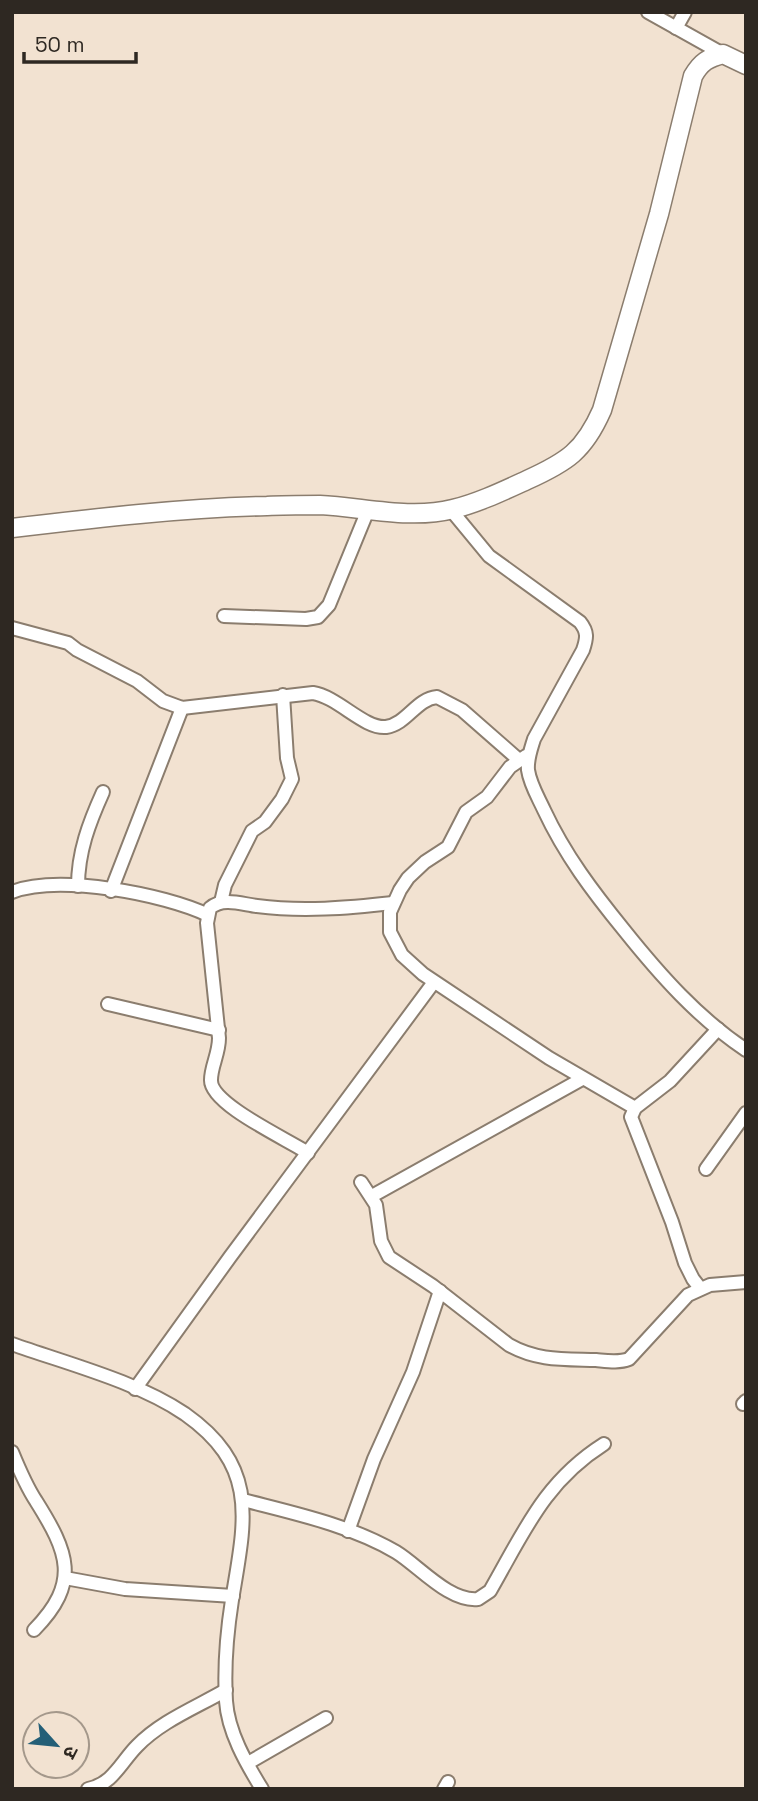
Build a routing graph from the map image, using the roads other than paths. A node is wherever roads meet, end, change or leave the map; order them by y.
1 (648, 12) edge
2 (685, 12) edge
3 (676, 28) junction
4 (723, 54) junction
5 (746, 65) edge
6 (369, 510) junction
7 (451, 510) junction
8 (12, 528) edge
9 (224, 616) dead end
10 (12, 628) edge
11 (283, 695) junction
12 (182, 708) junction
13 (524, 757) junction
14 (103, 792) dead end
15 (78, 886) junction
16 (111, 891) junction
17 (12, 892) edge
18 (221, 902) junction
19 (393, 903) junction
20 (208, 915) junction
21 (434, 982) junction
22 (108, 1004) dead end
23 (718, 1029) junction
24 (219, 1030) junction
25 (746, 1050) edge
26 (582, 1079) junction
27 (635, 1108) junction
28 (746, 1113) edge
29 (307, 1153) junction
30 (706, 1170) dead end
31 (361, 1182) dead end
32 (372, 1196) junction
33 (746, 1282) edge
34 (700, 1288) junction
35 (440, 1291) junction
36 (12, 1344) edge
37 (135, 1389) junction
38 (604, 1444) dead end
39 (12, 1452) edge
40 (243, 1500) junction
41 (348, 1531) junction
42 (65, 1578) junction
43 (233, 1596) junction
44 (34, 1630) dead end
45 (226, 1690) junction
46 (326, 1718) dead end
47 (248, 1763) junction
48 (88, 1789) edge
49 (262, 1789) edge

1 - 3 street
2 - 3 street
3 - 4 street
4 - 5 street
4 - 7 street
6 - 7 street
6 - 8 street
6 - 9 street
7 - 13 street
10 - 12 street
11 - 12 street
11 - 13 street
11 - 18 street
12 - 16 street
13 - 19 street
13 - 23 street
14 - 15 street
15 - 16 street
15 - 17 street
16 - 20 street
18 - 19 street
18 - 20 street
19 - 21 street
20 - 24 street
21 - 26 street
21 - 29 street
22 - 24 street
23 - 25 street
23 - 27 street
24 - 29 street
26 - 27 street
26 - 32 street
27 - 34 street
28 - 30 street
29 - 37 street
31 - 32 street
32 - 35 street
33 - 34 street
34 - 35 street
35 - 41 street
36 - 37 street
37 - 40 street
38 - 41 street
39 - 42 street
40 - 41 street
40 - 43 street
42 - 43 street
42 - 44 street
43 - 45 street
45 - 47 street
45 - 48 street
46 - 47 street
47 - 49 street

